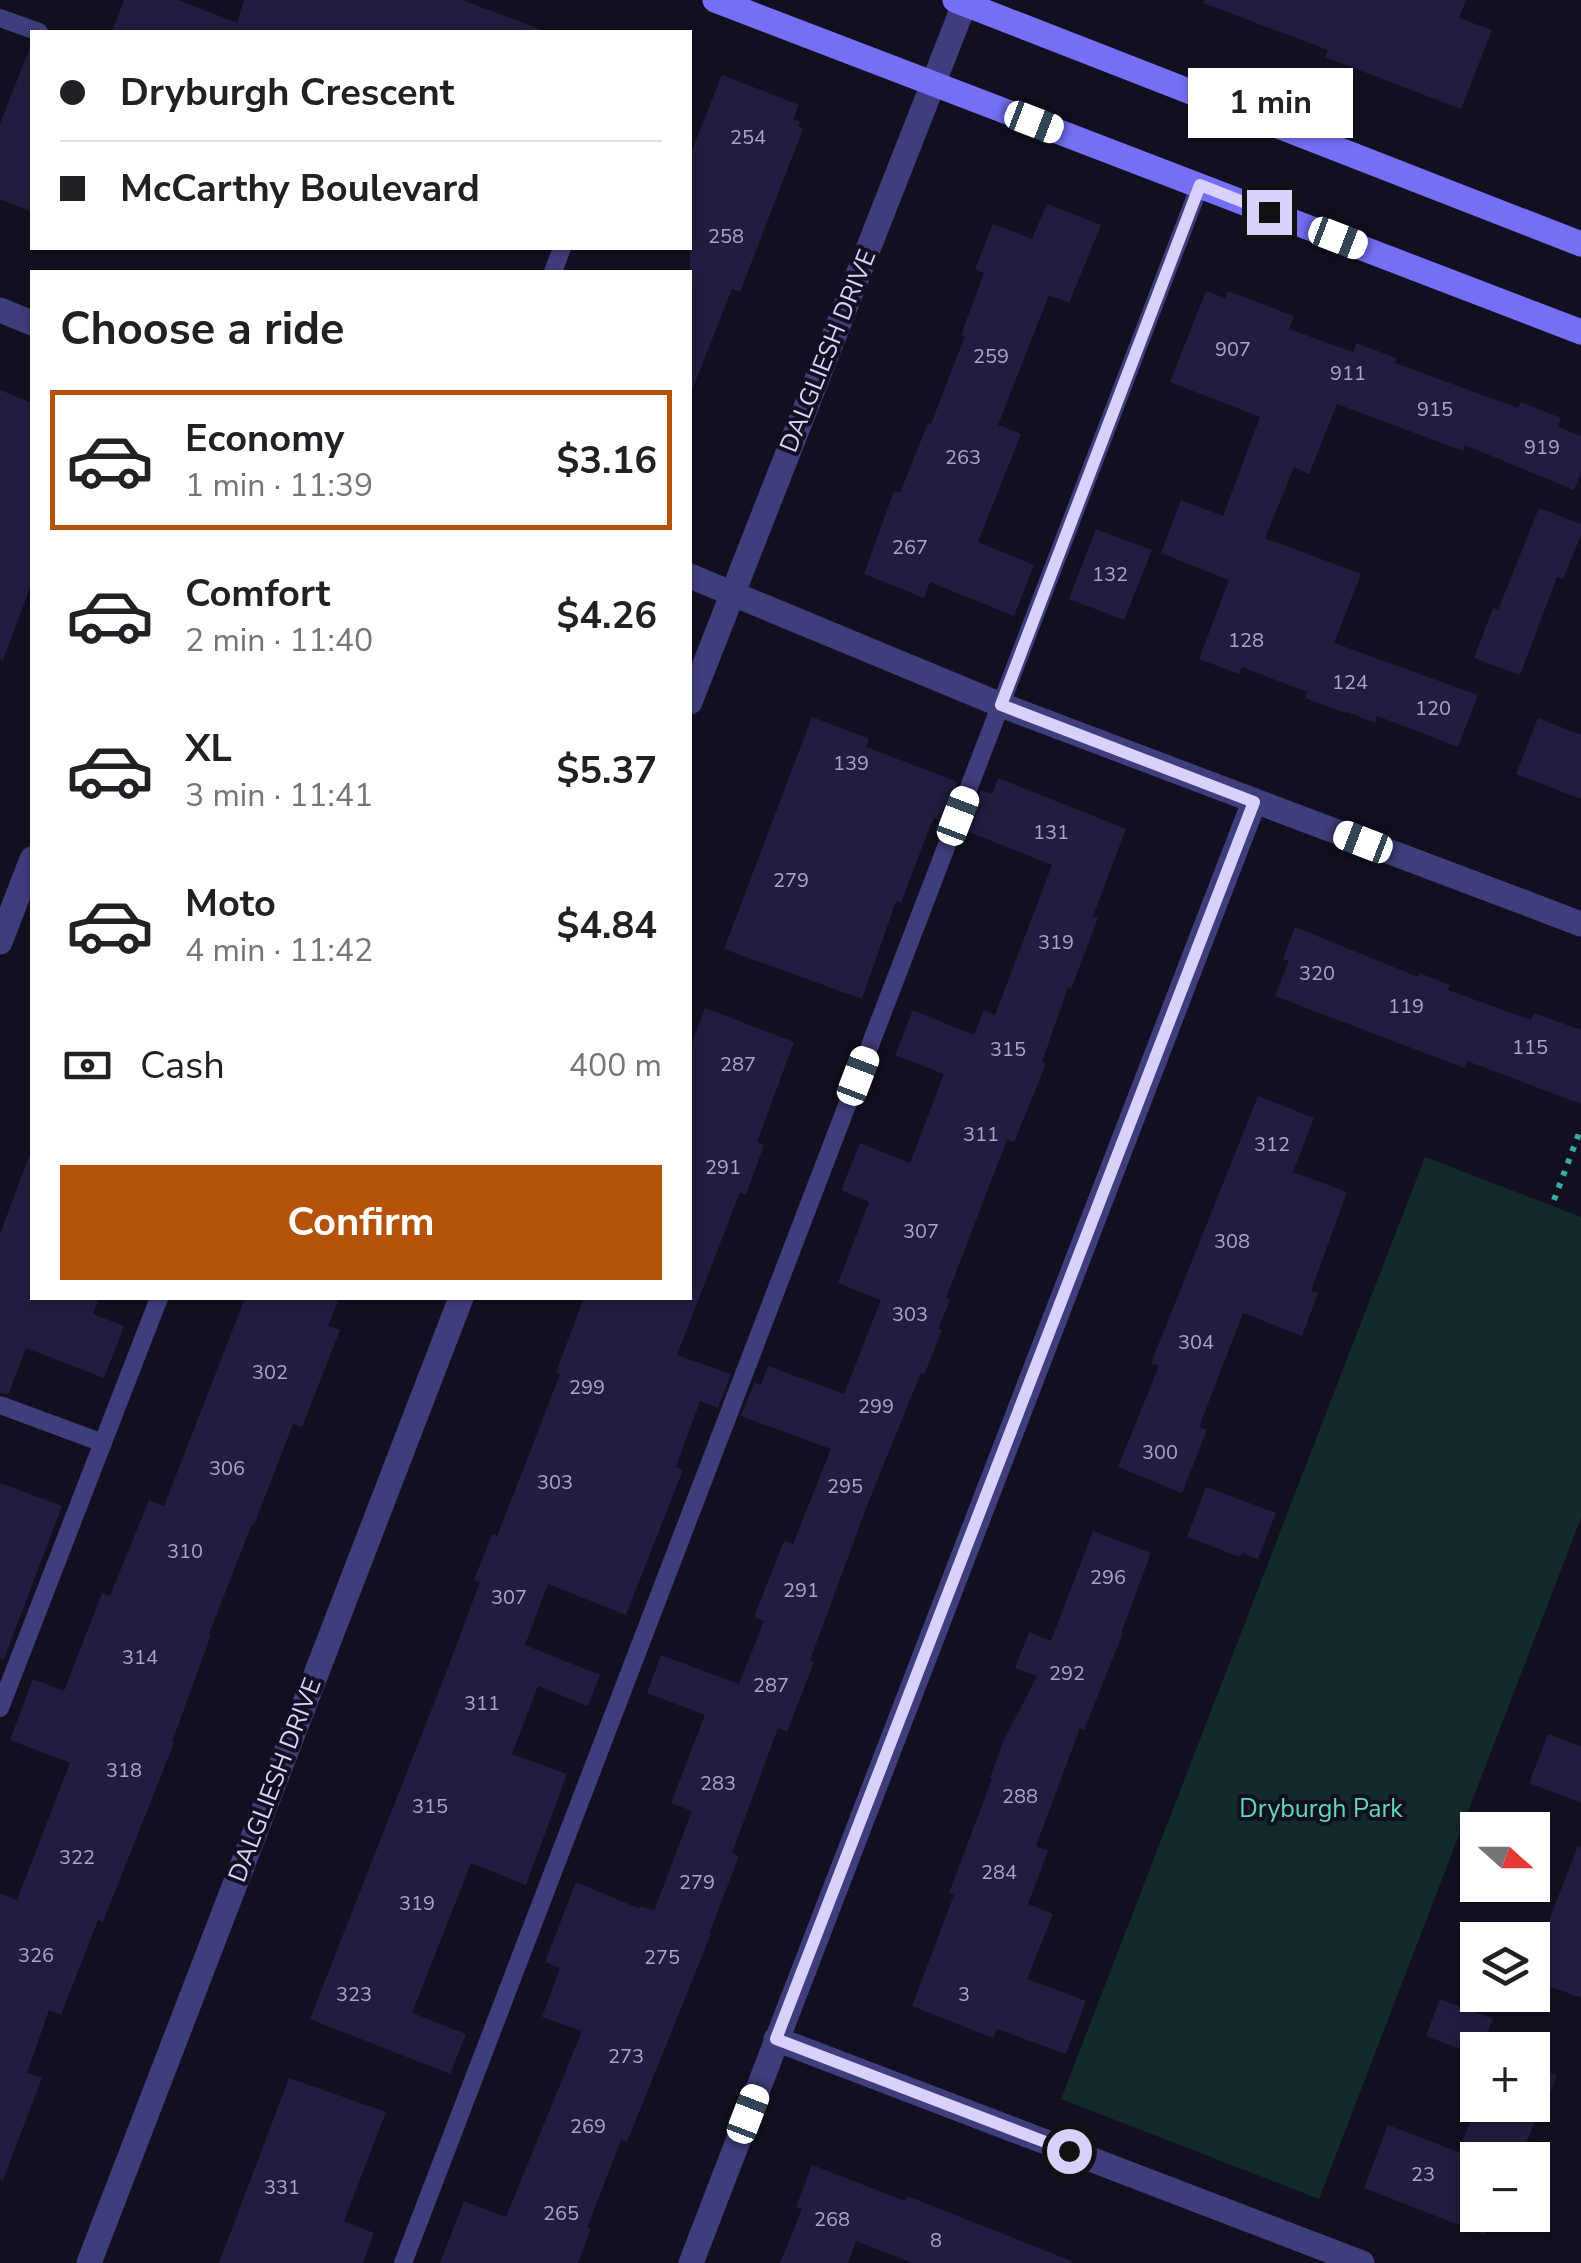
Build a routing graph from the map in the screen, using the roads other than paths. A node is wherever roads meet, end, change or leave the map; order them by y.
1 (716, 0) edge
2 (962, 1) edge
3 (0, 18) edge
4 (33, 30) edge
5 (935, 83) junction
6 (1200, 185) junction
7 (1581, 244) edge
8 (0, 310) edge
9 (30, 322) edge
10 (1581, 332) edge
11 (692, 577) edge
12 (732, 592) junction
13 (692, 697) edge
14 (1001, 705) junction
15 (1254, 802) junction
16 (30, 864) edge
17 (1581, 924) edge
18 (0, 942) edge
19 (158, 1300) edge
20 (460, 1300) edge
21 (0, 1405) edge
22 (102, 1443) junction
23 (0, 1708) edge
24 (776, 2039) junction
25 (89, 2263) edge
26 (403, 2263) edge
27 (691, 2263) edge
28 (1362, 2263) edge

1 - 5 main road
2 - 5 street, DALGLIESH DRIVE
2 - 7 main road
3 - 4 lane
5 - 6 main road
5 - 12 street, DALGLIESH DRIVE
6 - 10 main road
6 - 14 lane
8 - 9 street
11 - 12 street
12 - 13 street, DALGLIESH DRIVE
12 - 14 street
14 - 15 street
14 - 26 lane
15 - 17 street
15 - 24 street
16 - 18 street
19 - 22 lane
20 - 25 street, DALGLIESH DRIVE
21 - 22 lane
22 - 23 lane
24 - 27 street
24 - 28 street

